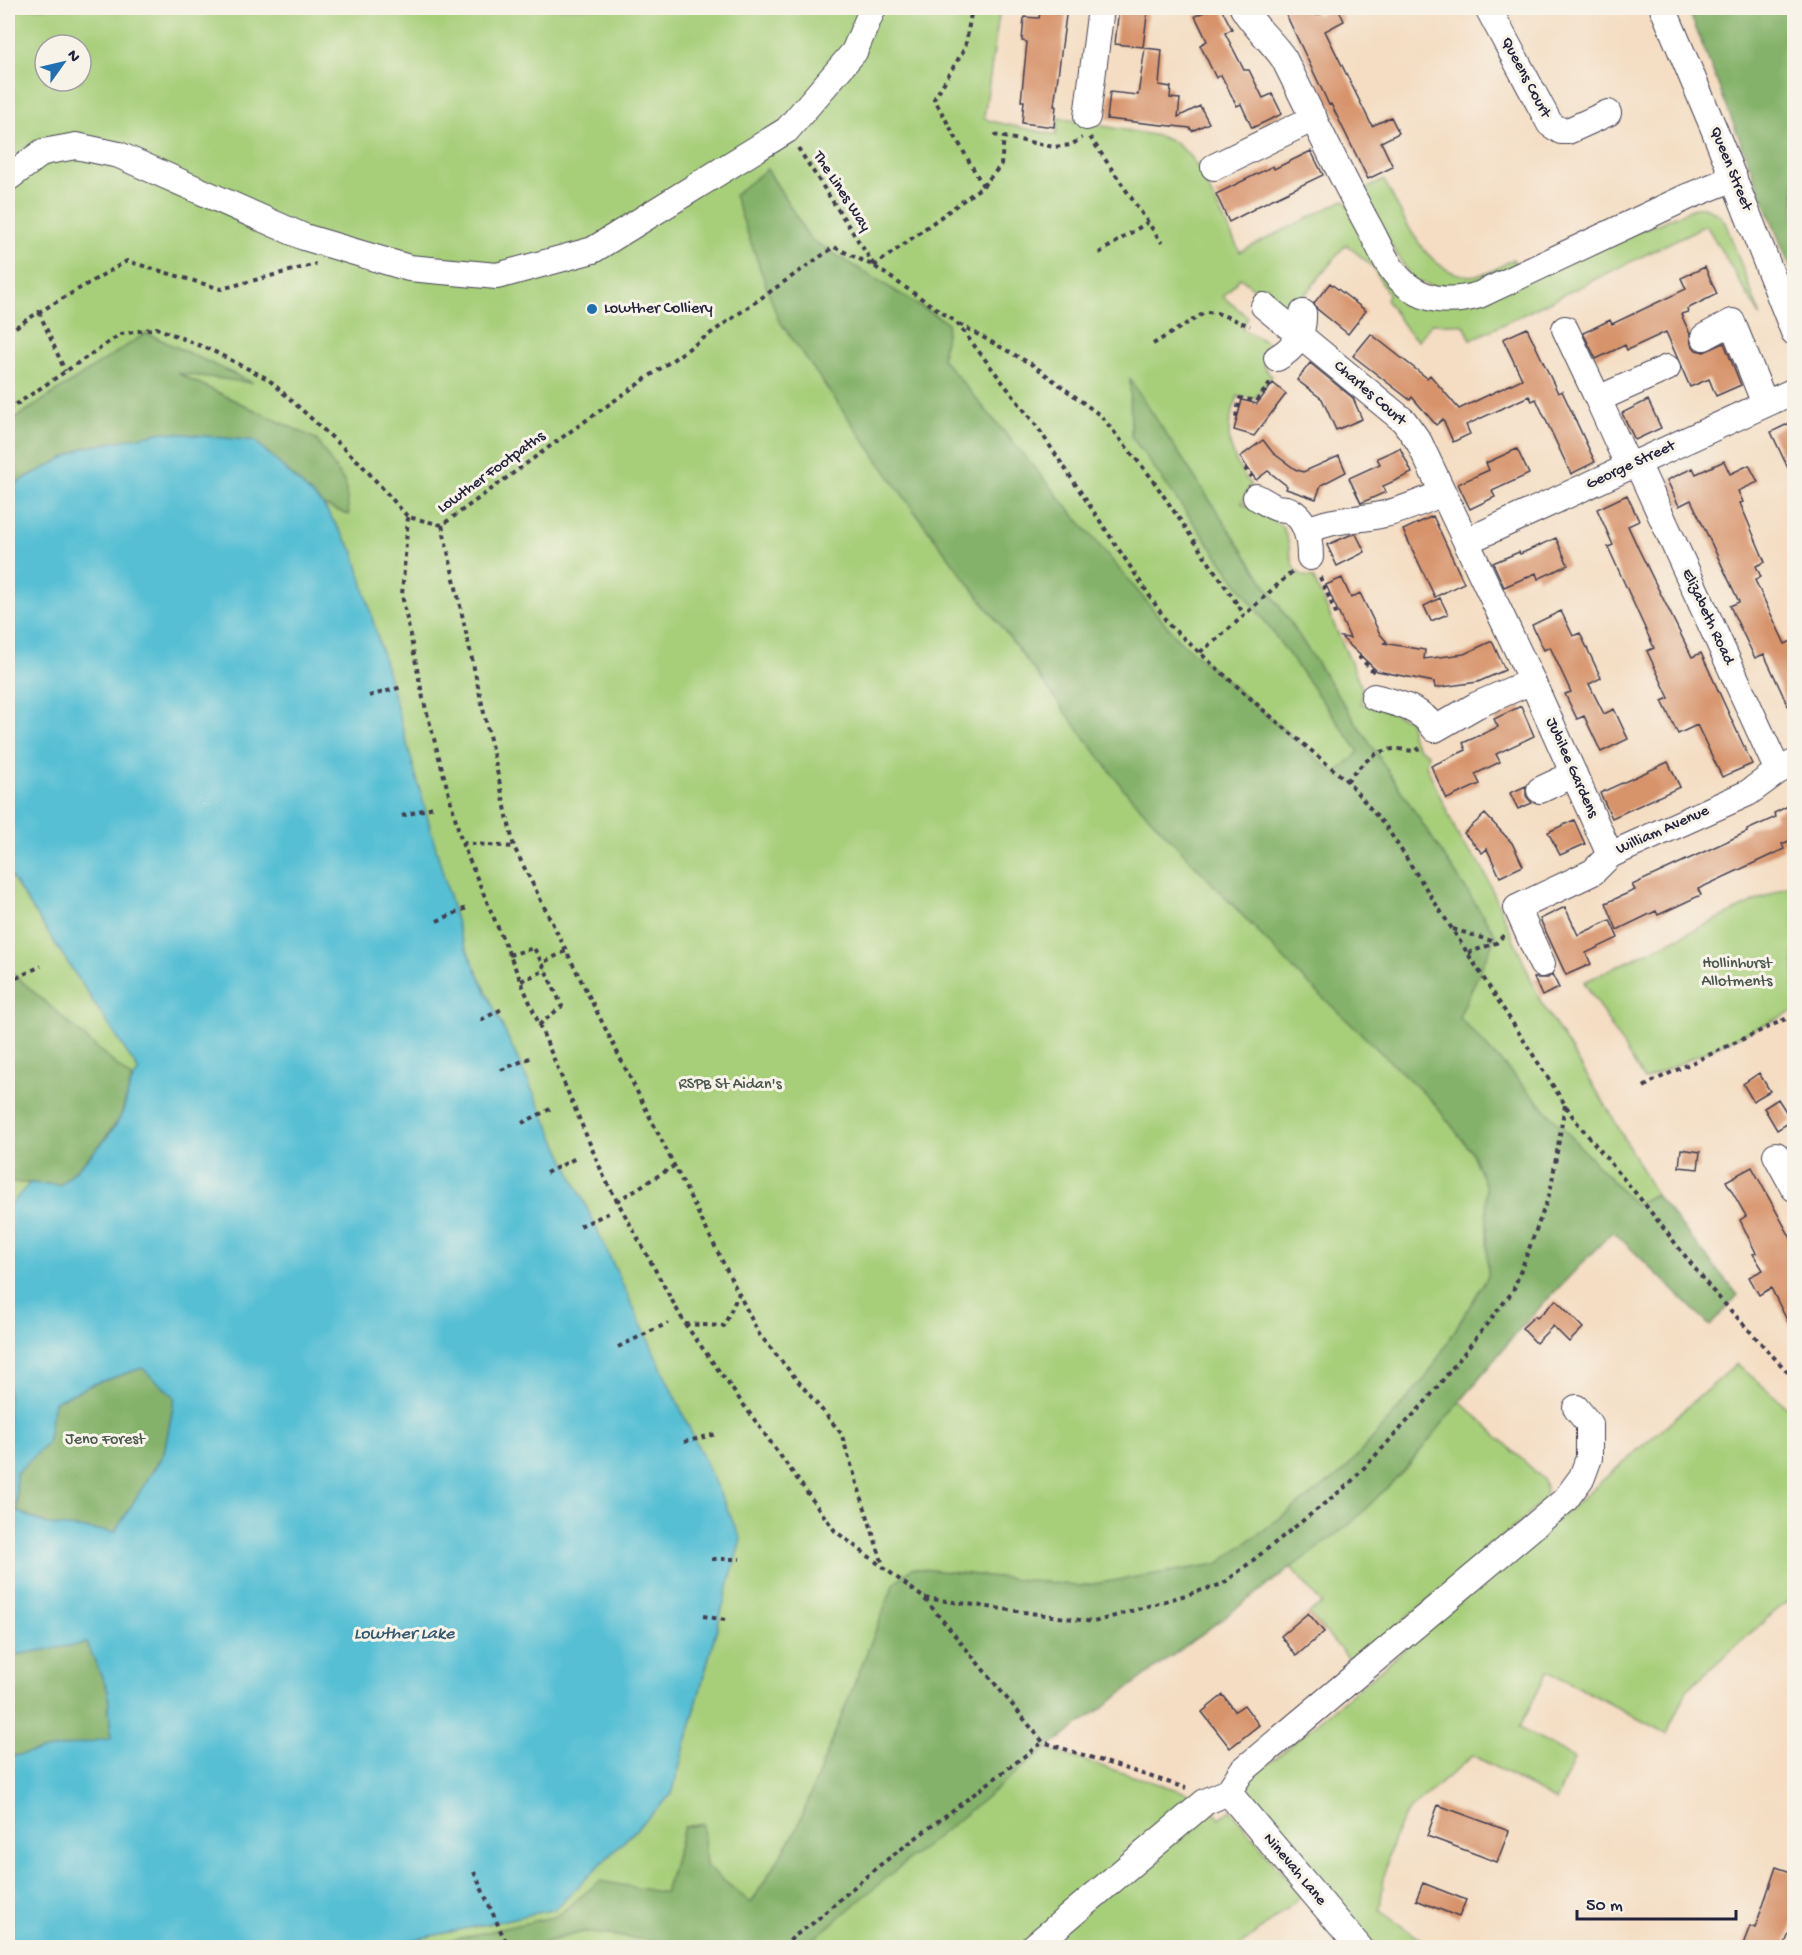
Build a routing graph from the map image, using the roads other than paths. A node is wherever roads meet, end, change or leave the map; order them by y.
1 (873, 8) edge
2 (1101, 8) edge
3 (1243, 8) edge
4 (1488, 8) edge
5 (1663, 8) edge
6 (1608, 113) dead end
7 (1314, 118) junction
8 (1087, 126) road end
9 (1214, 167) dead end
10 (8, 178) edge
11 (1734, 178) junction
12 (1260, 317) road end
13 (1566, 329) dead end
14 (1794, 332) edge
15 (1704, 337) dead end
16 (1667, 368) dead end
17 (1794, 391) edge
18 (1598, 399) junction
19 (1765, 404) junction
20 (1633, 465) junction
21 (1443, 493) junction
22 (1256, 496) dead end
23 (1306, 531) junction
24 (1467, 541) junction
25 (1310, 557) road end
26 (1532, 681) junction
27 (1374, 697) dead end
28 (1786, 767) edge
29 (1574, 774) junction
30 (1540, 790) dead end
31 (1611, 855) junction
32 (1542, 964) dead end
33 (1776, 1155) dead end
34 (1794, 1188) edge
35 (1576, 1408) dead end
36 (1228, 1792) junction
37 (1032, 1947) edge
38 (1360, 1947) edge

1 - 10 street
2 - 8 street
3 - 7 street
4 - 6 street, Queens Court
5 - 11 street, Queen Street
7 - 9 street
7 - 11 street
11 - 14 street, Queen Street
12 - 21 street, Charles Court
13 - 18 street, Elizabeth Road
15 - 19 street
16 - 18 street
17 - 19 street, George Street
18 - 20 street, Elizabeth Road
19 - 20 street, George Street
20 - 24 street, George Street
20 - 28 street, Elizabeth Road
21 - 23 street
21 - 24 street, Charles Court
22 - 23 street
23 - 25 street
24 - 26 street, Jubilee Gardens
26 - 27 street
26 - 29 street, Jubilee Gardens
28 - 31 street, William Avenue
29 - 30 street
29 - 31 street, Jubilee Gardens
31 - 32 street, William Avenue
33 - 34 street
35 - 36 street
36 - 37 street
36 - 38 street, Ninevah Lane

